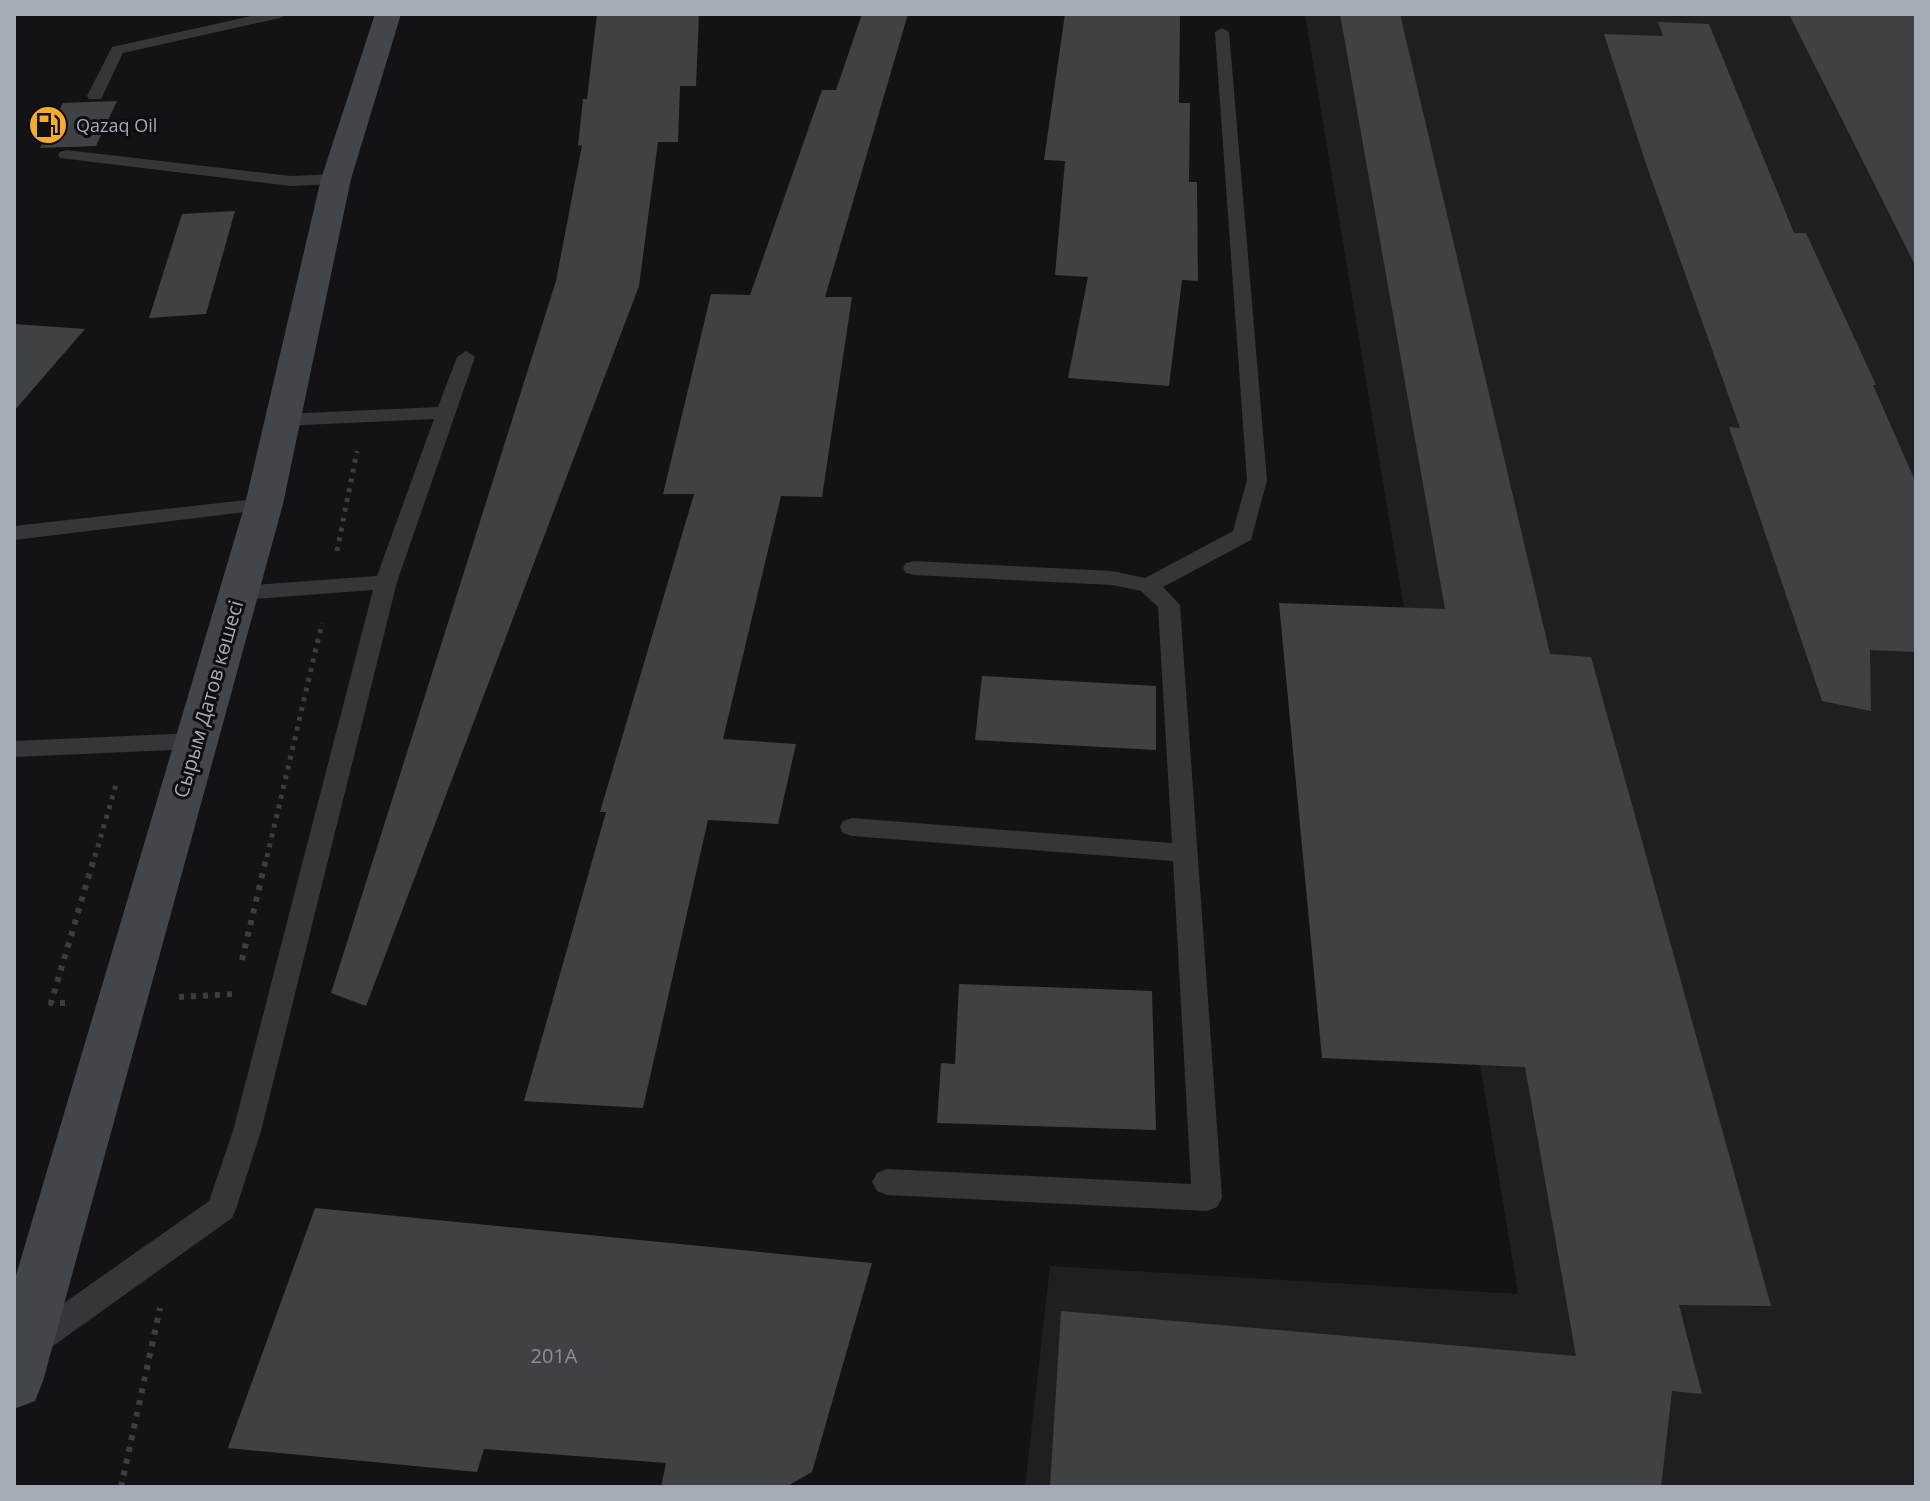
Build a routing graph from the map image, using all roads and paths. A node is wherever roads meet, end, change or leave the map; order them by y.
1 (280, 14) edge
2 (388, 14) edge
3 (1222, 32) dead end
4 (95, 96) dead end
5 (66, 155) dead end
6 (336, 179) junction
7 (466, 357) dead end
8 (447, 413) junction
9 (364, 417) junction
10 (283, 420) junction
11 (264, 504) junction
12 (14, 533) edge
13 (914, 568) dead end
14 (386, 582) junction
15 (330, 586) junction
16 (1148, 586) junction
17 (239, 593) junction
18 (195, 741) junction
19 (14, 749) edge
20 (852, 827) dead end
21 (1185, 853) junction
22 (241, 964) dead end
23 (237, 979) dead end
24 (230, 1010) dead end
25 (887, 1182) dead end
26 (175, 1243) junction
27 (18, 1366) edge
28 (121, 1487) edge

1 - 4 lane
2 - 6 main road, Сырым Датов көшесі
3 - 16 lane
5 - 6 lane
6 - 10 main road, Сырым Датов көшесі
7 - 8 lane
8 - 9 lane
8 - 14 lane
9 - 10 lane
9 - 15 path
10 - 11 main road, Сырым Датов көшесі
11 - 12 lane
11 - 17 main road, Сырым Датов көшесі
13 - 16 lane
14 - 15 lane
14 - 26 lane
15 - 17 lane
15 - 22 path
16 - 21 lane
17 - 18 main road, Сырым Датов көшесі
18 - 19 lane
18 - 27 main road, Сырым Датов көшесі
20 - 21 lane
21 - 25 lane
23 - 24 path
26 - 27 lane
26 - 28 path

